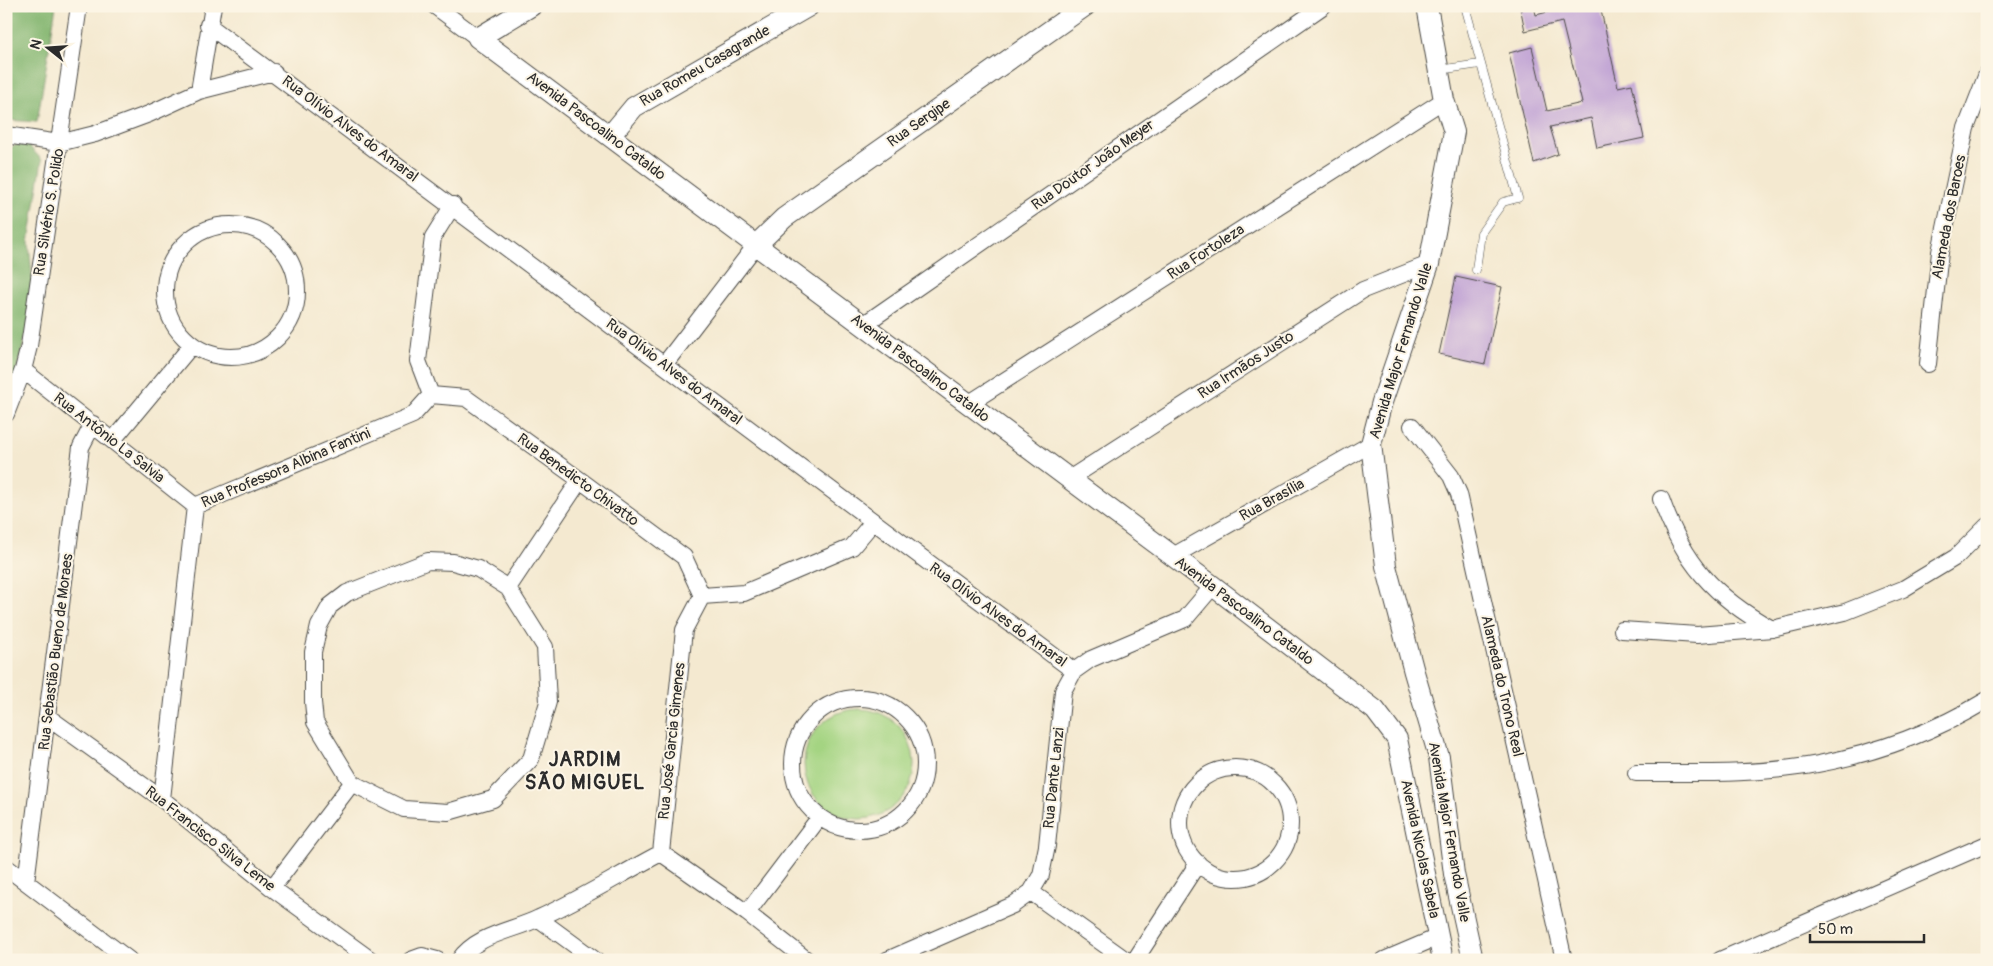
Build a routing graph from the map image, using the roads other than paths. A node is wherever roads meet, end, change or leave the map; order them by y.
1 (79, 6) edge
2 (213, 6) edge
3 (435, 6) edge
4 (531, 6) edge
5 (809, 6) edge
6 (1086, 6) edge
7 (1323, 6) edge
8 (1427, 6) edge
9 (1466, 6) edge
10 (208, 25) junction
11 (478, 38) junction
12 (1480, 64) junction
13 (1439, 70) junction
14 (274, 72) junction
15 (1987, 74) edge
16 (200, 91) junction
17 (1444, 100) junction
18 (6, 135) edge
19 (610, 136) junction
20 (59, 143) junction
21 (453, 206) junction
22 (756, 245) junction
23 (1429, 264) junction
24 (1476, 270) dead end
25 (863, 325) junction
26 (192, 345) junction
27 (1928, 364) dead end
28 (664, 365) junction
29 (23, 370) junction
30 (431, 395) junction
31 (968, 404) junction
32 (6, 414) edge
33 (93, 424) junction
34 (1412, 426) dead end
35 (113, 440) junction
36 (1371, 444) junction
37 (1069, 479) junction
38 (580, 480) junction
39 (1661, 499) dead end
40 (195, 506) junction
41 (873, 522) junction
42 (1987, 526) edge
43 (1173, 556) junction
44 (1213, 586) junction
45 (508, 588) junction
46 (702, 596) junction
47 (1772, 629) junction
48 (1622, 630) dead end
49 (1074, 671) junction
50 (1987, 700) edge
51 (48, 717) junction
52 (1397, 738) joint
53 (1636, 773) dead end
54 (352, 783) junction
55 (162, 799) junction
56 (819, 818) junction
57 (1987, 844) edge
58 (661, 853) junction
59 (1198, 863) junction
60 (6, 867) edge
61 (26, 882) junction
62 (272, 888) junction
63 (1032, 892) junction
64 (747, 913) junction
65 (539, 919) junction
66 (1438, 937) junction
67 (129, 960) edge
68 (372, 960) edge
69 (411, 960) edge
70 (437, 960) edge
71 (458, 960) edge
72 (595, 960) edge
73 (807, 960) edge
74 (887, 960) edge
75 (1126, 960) edge
76 (1135, 960) edge
77 (1384, 960) edge
78 (1443, 960) edge
79 (1473, 960) edge
80 (1564, 960) edge
81 (1720, 960) edge

1 - 20 street, Rua Silvério S. Polido
2 - 10 street
3 - 11 street, Avenida Pascoalino Cataldo
4 - 11 street
5 - 19 street, Rua Romeu Casagrande
6 - 22 street, Rua Sergipe
7 - 25 street, Rua Doutor João Meyer
8 - 13 street, Avenida Major Fernando Valle
9 - 12 lane
10 - 14 street, Rua Olívio Alves do Amaral
10 - 16 street
11 - 19 street, Avenida Pascoalino Cataldo
12 - 13 lane
12 - 24 lane
13 - 17 street, Avenida Major Fernando Valle
14 - 16 street, Rua Olívio Alves do Amaral
14 - 21 street, Rua Olívio Alves do Amaral
15 - 27 street, Alameda dos Baroes
16 - 20 street, Rua Olívio Alves do Amaral
17 - 23 street, Avenida Major Fernando Valle
17 - 31 street, Rua Fortoleza
18 - 20 street
19 - 22 street, Avenida Pascoalino Cataldo
20 - 29 street, Rua Silvério S. Polido
21 - 28 street, Rua Olívio Alves do Amaral
21 - 30 street
22 - 25 street, Avenida Pascoalino Cataldo
22 - 28 street
23 - 36 street, Avenida Major Fernando Valle
23 - 37 street, Rua Irmãos Justo
25 - 31 street, Avenida Pascoalino Cataldo
26 - 26 street
26 - 35 street
28 - 41 street, Rua Olívio Alves do Amaral
29 - 32 street, Rua Silvério S. Polido
29 - 33 street, Rua Antônio La Salvia
30 - 38 street, Rua Benedicto Chivatto
30 - 40 street, Rua Professora Albina Fantini
31 - 37 street, Avenida Pascoalino Cataldo
33 - 35 street, Rua Antônio La Salvia
33 - 51 street, Rua Sebastião Bueno de Moraes
34 - 80 street, Alameda do Trono Real
35 - 40 street, Rua Antônio La Salvia
36 - 43 street, Rua Brasília
36 - 79 street, Avenida Major Fernando Valle
37 - 43 street, Avenida Pascoalino Cataldo
38 - 45 street
38 - 46 street, Rua Benedicto Chivatto
39 - 47 street
40 - 55 street, Rua Professora Albina Fantini
41 - 46 street
41 - 49 street, Rua Olívio Alves do Amaral
42 - 47 street
43 - 44 street, Avenida Pascoalino Cataldo
44 - 49 street, Rua Dante Lanzi
44 - 52 street, Avenida Pascoalino Cataldo
45 - 54 street
45 - 54 street
46 - 58 street, Rua José Garcia Gimenes
47 - 48 street
49 - 63 street, Rua Dante Lanzi
50 - 53 street
51 - 55 street, Rua Francisco Silva Leme
51 - 61 street, Rua Sebastião Bueno de Moraes
52 - 66 street, Avenida Nicolas Sabela
54 - 62 street
55 - 62 street, Rua Francisco Silva Leme
56 - 56 street
56 - 64 street
57 - 81 street
58 - 64 street
58 - 65 street
59 - 59 street
59 - 76 street
60 - 61 street
61 - 67 street
62 - 68 street, Rua Francisco Silva Leme
63 - 74 street
63 - 75 street
64 - 73 street
65 - 71 street
65 - 72 street
66 - 77 street
66 - 78 street, Avenida Nicolas Sabela
69 - 70 street

